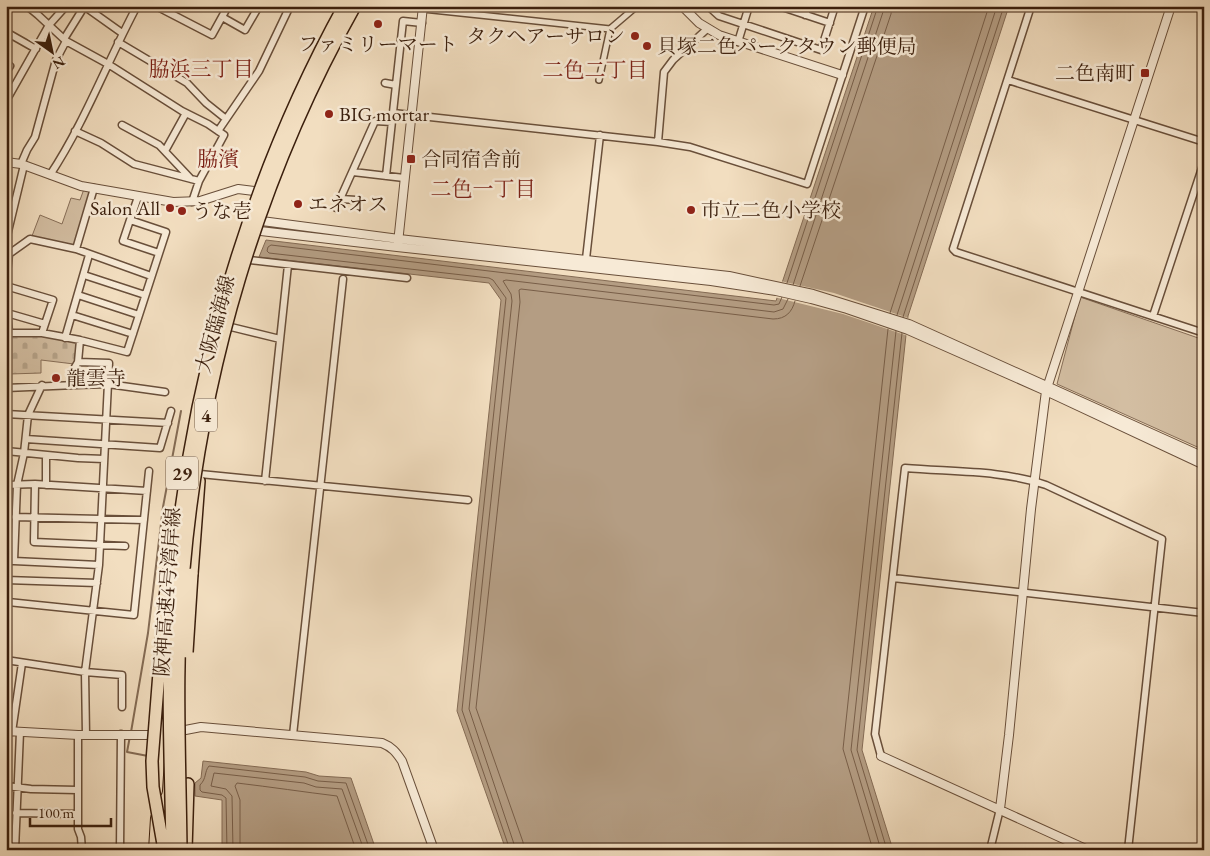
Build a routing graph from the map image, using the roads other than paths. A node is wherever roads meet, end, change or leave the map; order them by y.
1 (27, 6) edge
2 (66, 6) edge
3 (84, 6) edge
4 (137, 6) edge
5 (156, 6) edge
6 (228, 6) edge
7 (259, 6) edge
8 (290, 6) edge
9 (339, 6) edge
10 (344, 6) edge
11 (356, 6) edge
12 (637, 6) edge
13 (682, 6) edge
14 (708, 6) edge
15 (749, 6) edge
16 (779, 6) edge
17 (808, 6) edge
18 (835, 6) edge
19 (865, 6) edge
20 (1031, 6) edge
21 (1171, 6) edge
22 (423, 7) edge
23 (805, 15) junction
24 (222, 17) junction
25 (422, 23) junction
26 (830, 23) junction
27 (742, 24) junction
28 (49, 25) junction
29 (610, 29) junction
30 (708, 29) junction
31 (6, 32) edge
32 (122, 33) junction
33 (65, 40) junction
34 (118, 42) junction
35 (738, 42) junction
36 (36, 49) junction
37 (6, 63) edge
38 (108, 64) junction
39 (6, 72) edge
40 (842, 75) junction
41 (599, 80) dead end
42 (1008, 80) junction
43 (385, 83) dead end
44 (396, 85) junction
45 (6, 101) edge
46 (186, 113) junction
47 (393, 113) junction
48 (412, 114) junction
49 (226, 119) junction
50 (1134, 120) junction
51 (392, 122) junction
52 (122, 125) dead end
53 (218, 131) junction
54 (75, 132) junction
55 (600, 135) junction
56 (658, 142) junction
57 (1204, 142) edge
58 (165, 151) junction
59 (6, 162) edge
60 (1204, 162) edge
61 (23, 165) junction
62 (353, 172) junction
63 (50, 175) junction
64 (386, 176) junction
65 (404, 178) junction
66 (195, 180) junction
67 (94, 188) junction
68 (254, 191) junction
69 (138, 196) junction
70 (341, 199) junction
71 (356, 200) dead end
72 (192, 202) junction
73 (336, 208) dead end
74 (130, 220) junction
75 (244, 223) junction
76 (261, 226) junction
77 (6, 240) edge
78 (398, 243) junction
79 (76, 250) junction
80 (7, 253) edge
81 (159, 253) junction
82 (89, 255) junction
83 (586, 259) junction
84 (250, 260) junction
85 (288, 265) junction
86 (84, 275) junction
87 (151, 276) junction
88 (407, 278) dead end
89 (343, 279) dead end
90 (6, 282) edge
91 (6, 286) edge
92 (777, 288) junction
93 (1079, 292) junction
94 (78, 295) junction
95 (145, 295) junction
96 (6, 299) edge
97 (7, 312) edge
98 (139, 314) junction
99 (72, 315) junction
100 (1153, 316) junction
101 (45, 324) junction
102 (231, 327) junction
103 (42, 333) junction
104 (1204, 333) edge
105 (132, 334) junction
106 (65, 338) junction
107 (280, 339) junction
108 (80, 340) junction
109 (78, 362) junction
110 (108, 384) junction
111 (42, 385) junction
112 (76, 385) junction
113 (6, 388) edge
114 (1046, 388) junction
115 (165, 392) dead end
116 (171, 411) dead end
117 (6, 414) edge
118 (28, 415) junction
119 (107, 420) junction
120 (168, 423) junction
121 (26, 439) junction
122 (105, 446) junction
123 (6, 451) edge
124 (24, 453) junction
125 (46, 455) junction
126 (1204, 457) edge
127 (104, 459) junction
128 (1204, 465) edge
129 (149, 471) dead end
130 (200, 477) junction
131 (265, 481) junction
132 (1035, 482) junction
133 (35, 484) junction
134 (6, 485) edge
135 (17, 485) junction
136 (46, 485) junction
137 (320, 487) junction
138 (102, 488) junction
139 (147, 491) junction
140 (468, 500) dead end
141 (15, 517) junction
142 (35, 517) junction
143 (101, 518) junction
144 (144, 520) junction
145 (174, 537) junction
146 (100, 544) junction
147 (125, 546) dead end
148 (6, 561) edge
149 (14, 561) junction
150 (99, 565) junction
151 (893, 578) junction
152 (6, 580) edge
153 (97, 583) junction
154 (1023, 593) junction
155 (7, 602) edge
156 (1155, 608) junction
157 (93, 611) junction
158 (1204, 613) edge
159 (6, 617) edge
160 (6, 660) edge
161 (22, 663) junction
162 (85, 672) junction
163 (122, 706) dead end
164 (12, 732) edge
165 (175, 732) junction
166 (121, 734) junction
167 (82, 735) junction
168 (161, 735) junction
169 (293, 735) junction
170 (881, 756) joint
171 (6, 786) edge
172 (17, 787) junction
173 (77, 790) junction
174 (1000, 809) junction
175 (16, 813) junction
176 (77, 814) junction
177 (15, 850) edge
178 (82, 850) edge
179 (120, 850) edge
180 (154, 850) edge
181 (164, 850) edge
182 (172, 850) edge
183 (180, 850) edge
184 (186, 850) edge
185 (434, 850) edge
186 (990, 850) edge
187 (1088, 850) edge
188 (1128, 850) edge

1 - 28 street
2 - 28 street
3 - 32 street
3 - 33 street
4 - 32 street
5 - 24 street
6 - 24 street
7 - 24 street
8 - 49 street
9 - 68 main road, 大阪臨海線 / 29
10 - 182 highway, 阪神高速4号湾岸線 / 4, bridge
11 - 76 main road, 大阪臨海線 / 29
11 - 183 highway, 阪神高速4号湾岸線 / 4, bridge
12 - 29 street
13 - 30 street
14 - 27 street
15 - 27 street
16 - 23 street
17 - 23 street
18 - 26 street
19 - 40 street
20 - 42 street
21 - 50 street
22 - 25 street
22 - 29 street
23 - 26 street
25 - 44 street
25 - 48 street
26 - 27 street
27 - 35 street
28 - 33 street
28 - 36 street
29 - 41 street
30 - 35 street
30 - 56 street
31 - 36 street
32 - 34 street
33 - 38 street
33 - 61 street
34 - 38 street
34 - 49 street
35 - 40 street
36 - 45 street
37 - 39 street
38 - 46 street
38 - 54 street
40 - 56 street
42 - 50 street
42 - 93 street
43 - 44 street
44 - 47 street
46 - 53 street
46 - 58 street
47 - 48 street
47 - 51 street
48 - 55 street
48 - 65 street
49 - 53 street
50 - 57 street
50 - 93 street
51 - 62 street
51 - 64 street
52 - 58 street
53 - 66 street
54 - 63 street
54 - 66 street
55 - 56 street
55 - 83 street
58 - 66 street
59 - 61 street
60 - 100 street
61 - 63 street
61 - 77 street
62 - 64 street
62 - 70 street
63 - 67 street
64 - 65 street
65 - 78 street
66 - 72 street
67 - 69 street
67 - 79 street
68 - 72 street
68 - 75 main road, 大阪臨海線 / 29
69 - 72 street
69 - 74 street
70 - 71 street
70 - 73 street
74 - 81 street
74 - 81 street
75 - 76 street
75 - 145 main road, 大阪臨海線 / 29
76 - 78 street
76 - 84 main road, 大阪臨海線 / 29
78 - 83 street
78 - 92 street
79 - 80 street
79 - 82 street
80 - 90 street
81 - 87 street
82 - 86 street
82 - 87 street
83 - 92 street
84 - 85 street
84 - 102 main road, 大阪臨海線 / 29
85 - 88 street
85 - 107 street
86 - 94 street
86 - 95 street
87 - 95 street
89 - 137 street
91 - 101 street
92 - 114 street
93 - 100 street
93 - 114 street
94 - 98 street
94 - 99 street
95 - 98 street
96 - 97 street
97 - 101 street
97 - 103 street
98 - 105 street
99 - 105 street
99 - 106 street
100 - 104 street
101 - 103 street
102 - 107 street
102 - 130 main road, 大阪臨海線 / 29
103 - 106 street
105 - 108 street
106 - 108 street
107 - 131 street
108 - 109 street
109 - 110 street
109 - 112 street
110 - 112 street
110 - 115 street
110 - 119 street
111 - 112 street
111 - 113 street
111 - 118 street
114 - 126 street
114 - 128 street
114 - 132 street
116 - 120 street
117 - 118 street
118 - 119 street
118 - 121 street
119 - 120 street
119 - 122 street
120 - 122 street
121 - 122 street
121 - 124 street
122 - 127 street
123 - 124 street
124 - 125 street
124 - 135 street
125 - 127 street
125 - 136 street
127 - 138 street
129 - 139 street
130 - 131 street
130 - 165 main road, 大阪臨海線 / 29
130 - 184 highway, bridge
131 - 137 street
132 - 151 street
132 - 154 street
132 - 156 street
133 - 135 street
133 - 136 street
133 - 142 street
134 - 135 street
135 - 141 street
136 - 138 street
137 - 140 street
137 - 169 street
138 - 139 street
138 - 143 street
139 - 144 street
141 - 142 street
141 - 149 street
142 - 143 street
142 - 146 street
143 - 144 street
143 - 146 street
144 - 157 street
145 - 168 main road, 大阪臨海線 / 29
145 - 181 highway, bridge
146 - 147 street
146 - 150 street
148 - 149 street
149 - 150 street
150 - 153 street
151 - 154 street
151 - 170 street
152 - 153 street
153 - 157 street
154 - 156 street
154 - 174 street
155 - 157 street
155 - 159 street
156 - 158 street
156 - 188 street
157 - 162 street
160 - 161 street
161 - 162 street
161 - 164 street
162 - 163 street
162 - 167 street
164 - 167 street
164 - 172 street
165 - 168 street
165 - 169 street
165 - 181 main road, 大阪臨海線 / 29
166 - 167 street
166 - 168 street
166 - 179 street
167 - 173 street
168 - 180 main road, 大阪臨海線 / 29
169 - 185 street
170 - 174 street
171 - 172 street
172 - 173 street
172 - 175 street
173 - 176 street
174 - 186 street
174 - 187 street
175 - 176 street
175 - 177 street
176 - 178 street

